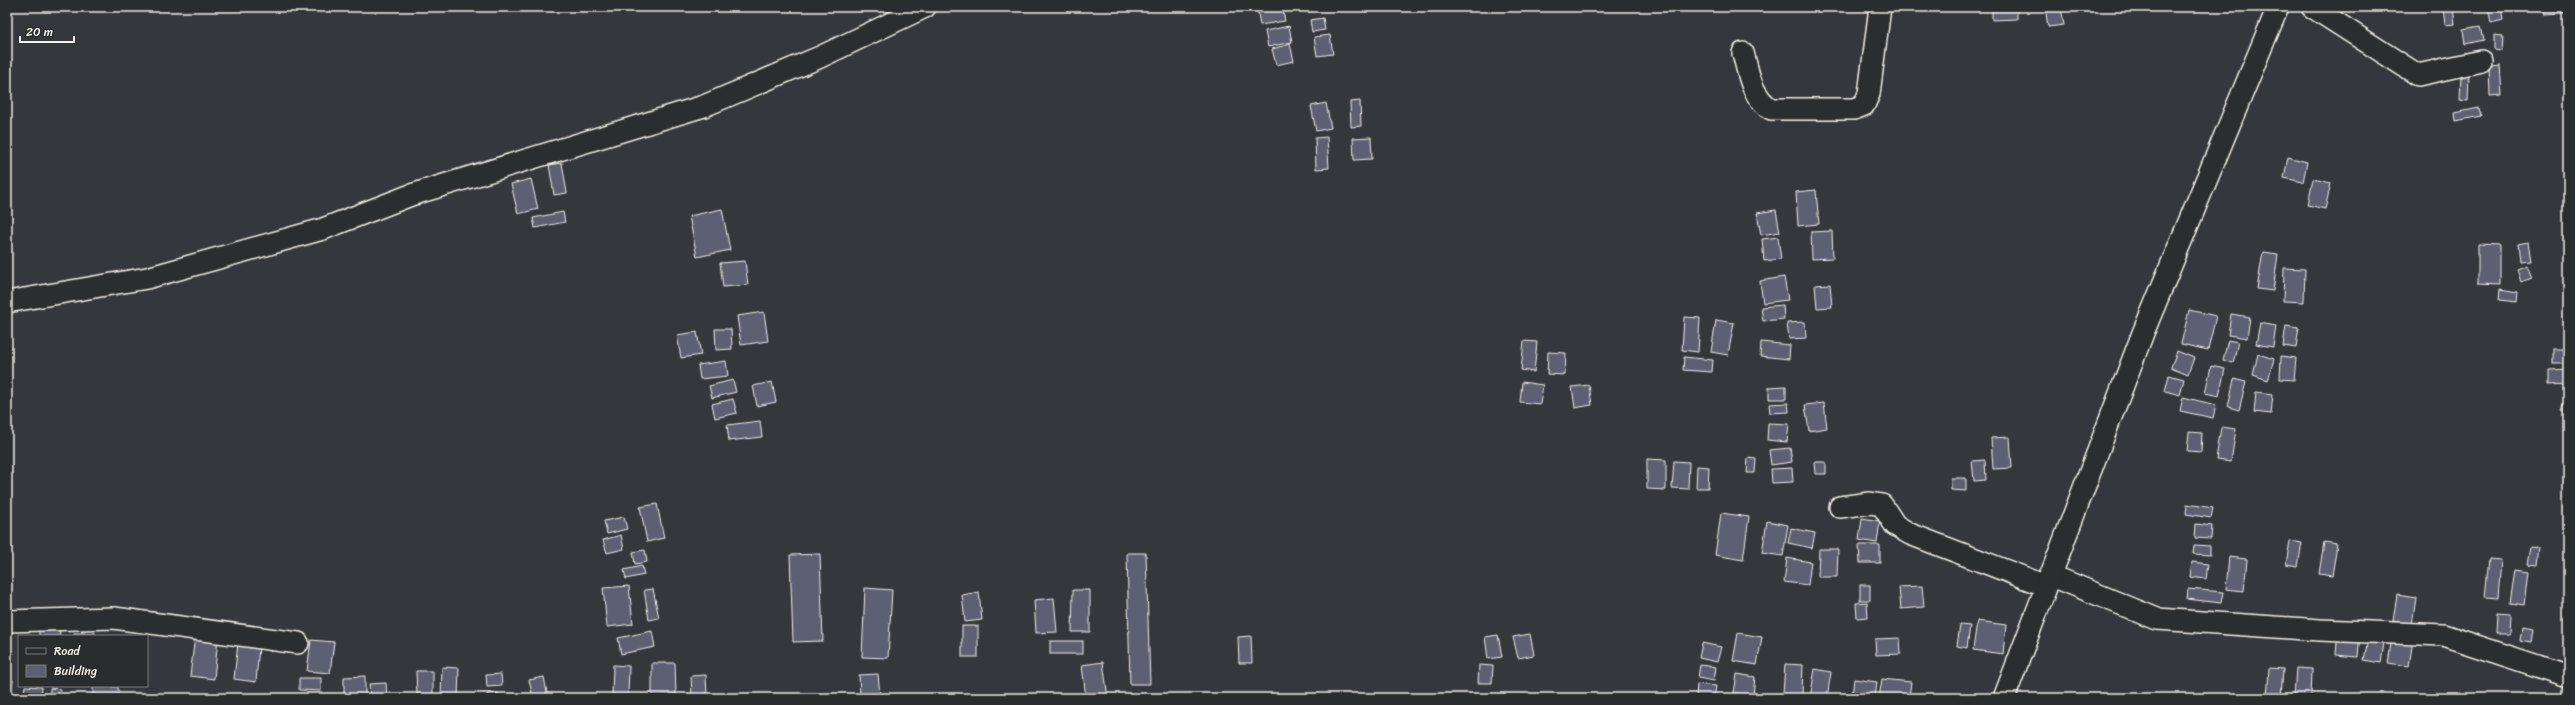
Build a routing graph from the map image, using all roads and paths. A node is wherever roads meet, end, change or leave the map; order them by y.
1 (925, 7) edge
2 (1880, 7) edge
3 (2278, 7) edge
4 (2312, 7) edge
5 (1742, 53) dead end
6 (2481, 62) dead end
7 (7, 302) edge
8 (1840, 507) dead end
9 (2048, 580) junction
10 (7, 621) edge
11 (298, 643) dead end
12 (2568, 676) edge
13 (2004, 698) edge

1 - 7 street
2 - 5 street
3 - 9 street
4 - 6 street
8 - 9 street
9 - 12 street
9 - 13 street
10 - 11 street

